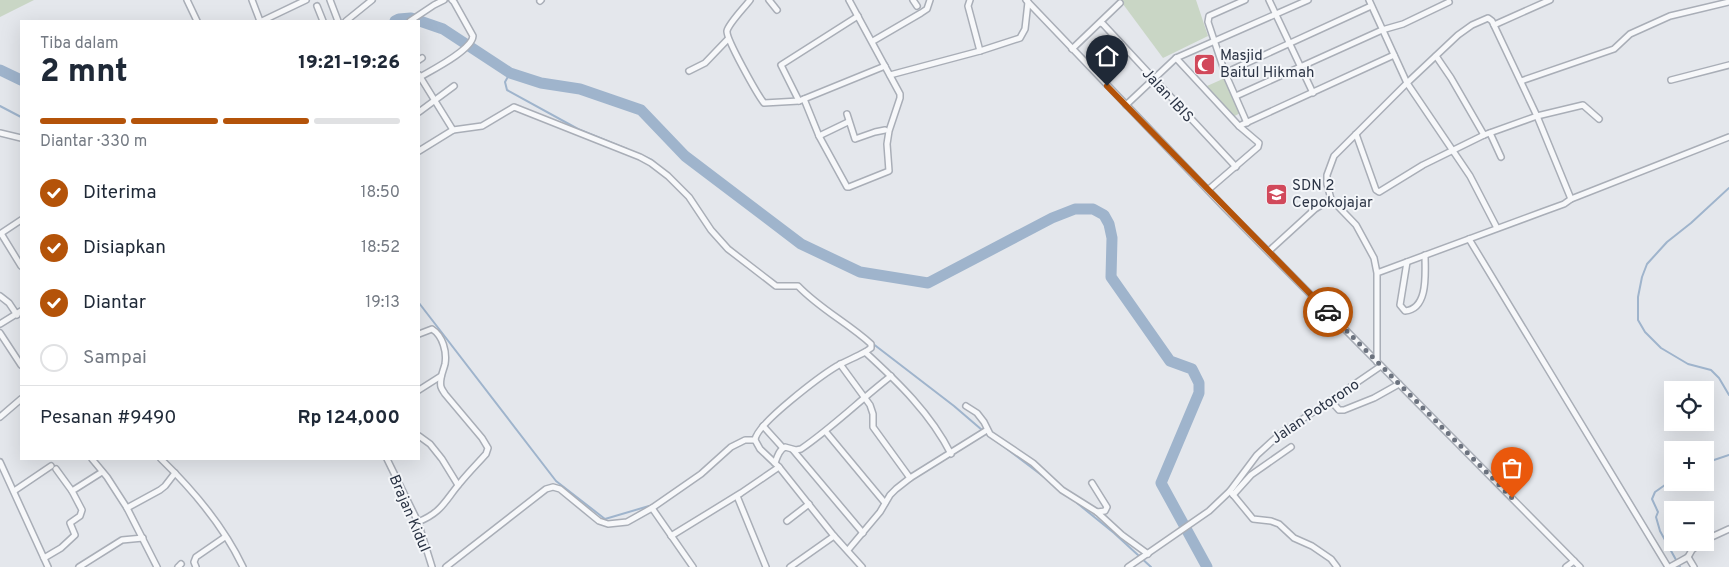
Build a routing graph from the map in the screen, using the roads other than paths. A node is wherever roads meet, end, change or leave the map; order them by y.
1 (188, 0) edge
2 (252, 0) edge
3 (306, 0) edge
4 (330, 0) edge
5 (372, 0) edge
6 (444, 0) edge
7 (452, 0) edge
8 (750, 0) edge
9 (769, 0) edge
10 (849, 0) edge
11 (913, 0) edge
12 (930, 0) edge
13 (970, 0) edge
14 (1245, 0) edge
15 (1270, 0) edge
16 (1308, 0) edge
17 (1550, 0) edge
18 (1027, 1) edge
19 (1450, 2) dead end
20 (1729, 2) edge
21 (1120, 3) dead end
22 (1370, 3) edge
23 (317, 6) dead end
24 (917, 6) dead end
25 (777, 10) dead end
26 (1276, 14) junction
27 (858, 16) junction
28 (197, 20) edge
29 (261, 20) edge
30 (263, 20) edge
31 (323, 20) edge
32 (338, 20) edge
33 (347, 20) edge
34 (412, 20) edge
35 (1100, 23) junction
36 (1494, 25) junction
37 (1382, 30) junction
38 (728, 39) junction
39 (873, 41) junction
40 (1214, 42) junction
41 (1291, 44) junction
42 (1072, 49) junction
43 (980, 51) junction
44 (1394, 55) junction
45 (1436, 56) junction
46 (1176, 58) junction
47 (1729, 65) edge
48 (885, 66) junction
49 (1300, 67) junction
50 (689, 72) dead end
51 (1225, 73) junction
52 (890, 75) junction
53 (420, 76) edge
54 (1153, 79) junction
55 (1671, 80) dead end
56 (1521, 81) junction
57 (1407, 83) junction
58 (454, 86) dead end
59 (1312, 93) junction
60 (1236, 96) junction
61 (802, 100) junction
62 (435, 101) junction
63 (1126, 105) junction
64 (420, 111) edge
65 (847, 114) dead end
66 (1537, 116) junction
67 (1599, 119) dead end
68 (848, 122) junction
69 (1247, 123) junction
70 (1239, 126) junction
71 (453, 130) junction
72 (885, 130) dead end
73 (0, 133) edge
74 (1356, 134) junction
75 (1487, 134) junction
76 (819, 136) junction
77 (1729, 137) edge
78 (20, 138) edge
79 (420, 150) edge
80 (1453, 150) junction
81 (1501, 157) dead end
82 (1236, 167) junction
83 (1208, 190) junction
84 (1331, 199) junction
85 (1571, 199) junction
86 (20, 221) edge
87 (1497, 228) junction
88 (1, 234) edge
89 (1469, 239) junction
90 (1269, 251) junction
91 (1425, 255) junction
92 (1407, 262) junction
93 (20, 264) edge
94 (1377, 273) junction
95 (0, 296) edge
96 (19, 313) edge
97 (0, 324) edge
98 (0, 334) edge
99 (420, 334) edge
100 (865, 352) junction
101 (20, 364) edge
102 (840, 364) junction
103 (1379, 364) junction
104 (441, 376) junction
105 (891, 376) junction
106 (1399, 384) junction
107 (420, 389) edge
108 (864, 398) junction
109 (20, 400) edge
110 (1331, 401) junction
111 (966, 406) dead end
112 (0, 417) edge
113 (763, 426) junction
114 (826, 432) junction
115 (986, 432) junction
116 (420, 437) edge
117 (755, 440) junction
118 (1291, 447) dead end
119 (783, 448) junction
120 (793, 449) junction
121 (951, 454) junction
122 (93, 460) edge
123 (163, 460) edge
124 (387, 460) edge
125 (0, 462) edge
126 (777, 465) junction
127 (102, 472) junction
128 (175, 473) junction
129 (910, 478) junction
130 (1092, 483) dead end
131 (458, 485) junction
132 (14, 490) junction
133 (72, 491) junction
134 (1231, 493) junction
135 (737, 496) junction
136 (885, 503) junction
137 (809, 504) junction
138 (127, 508) junction
139 (652, 508) junction
140 (1097, 512) junction
141 (787, 521) dead end
142 (418, 522) junction
143 (1729, 529) edge
144 (863, 533) junction
145 (671, 536) junction
146 (834, 536) junction
147 (1714, 536) edge
148 (225, 537) junction
149 (143, 538) junction
150 (848, 550) junction
151 (1691, 551) edge
152 (1146, 555) junction
153 (1688, 557) junction
154 (44, 558) junction
155 (1574, 561) junction
156 (1673, 565) edge
157 (48, 567) edge
158 (79, 567) edge
159 (157, 567) edge
160 (196, 567) edge
161 (243, 567) edge
162 (432, 567) edge
163 (446, 567) edge
164 (693, 567) edge
165 (766, 567) edge
166 (790, 567) edge
167 (862, 567) edge
168 (1128, 567) edge
169 (1337, 567) edge
170 (1566, 567) edge
171 (1580, 567) edge
172 (1694, 567) edge

1 - 28 street
2 - 29 street
3 - 30 street
4 - 32 street
5 - 33 street
6 - 34 street
7 - 53 street
8 - 38 street
9 - 25 street
10 - 27 street
11 - 24 street
12 - 39 street
13 - 43 street
14 - 40 street
15 - 26 street
16 - 26 street
17 - 36 street
18 - 42 street
18 - 43 street
19 - 37 street
20 - 56 street
21 - 35 street
22 - 37 street
22 - 41 street
23 - 31 street
26 - 40 street
26 - 41 street
27 - 39 street
27 - 61 street
35 - 42 street
35 - 54 street, Jalan IBIS
36 - 45 street
36 - 56 street
37 - 44 street
37 - 49 street
38 - 50 street
38 - 61 street
39 - 48 street
40 - 46 street
40 - 51 street
41 - 49 street
41 - 51 street
42 - 63 street
43 - 52 street
44 - 57 street
44 - 59 street
45 - 57 street
45 - 75 street
46 - 54 street
46 - 70 street
47 - 55 street
48 - 52 street
48 - 61 street
49 - 59 street
49 - 60 street
51 - 60 street
52 - 76 street
53 - 62 street
54 - 63 street
54 - 82 street, Jalan IBIS
56 - 66 street
57 - 74 street
57 - 80 street
58 - 62 street
59 - 69 street
60 - 69 street
61 - 76 street
62 - 64 street
62 - 71 street
63 - 83 street
65 - 68 street
66 - 67 street
66 - 75 street
66 - 85 street
68 - 72 street
68 - 76 street
69 - 70 street
70 - 82 street
71 - 79 street
71 - 100 street
73 - 78 street
74 - 80 street
74 - 84 street
75 - 80 street
75 - 81 street
77 - 85 street
80 - 87 street
82 - 83 street
83 - 90 street
84 - 90 street
84 - 94 street
85 - 87 street
86 - 88 street
87 - 89 street
88 - 93 street
89 - 91 street
89 - 156 street
90 - 103 street
91 - 92 street
91 - 92 street
92 - 94 street
94 - 103 street
95 - 96 street
96 - 97 street
98 - 101 street
99 - 104 street
100 - 102 street
100 - 105 street
102 - 108 street
102 - 113 street
103 - 106 street
103 - 110 street, Jalan Potorono
104 - 107 street
104 - 131 street
105 - 108 street
105 - 121 street
106 - 110 street
106 - 155 street
108 - 114 street
108 - 129 street
109 - 112 street
110 - 134 street, Jalan Potorono
111 - 115 street
113 - 117 street
113 - 119 street
114 - 120 street
114 - 136 street
115 - 121 street
115 - 140 street
116 - 131 street
117 - 126 street
117 - 139 street
118 - 134 street
119 - 120 street
119 - 126 street
120 - 144 street
121 - 129 street
122 - 127 street
123 - 128 street
124 - 142 street, Brajan Kidul
125 - 132 street
126 - 135 street
126 - 137 street
127 - 133 street
127 - 138 street
128 - 138 street
128 - 148 street
129 - 136 street
130 - 140 street
131 - 142 street
132 - 133 street
132 - 154 street
133 - 154 street
134 - 152 street, Jalan Potorono
134 - 169 street
135 - 145 street
135 - 165 street
136 - 144 street
137 - 141 street
137 - 146 street
138 - 149 street
139 - 145 street
139 - 163 street
140 - 152 street
142 - 162 street, Brajan Kidul
143 - 147 street
144 - 150 street
145 - 164 street
146 - 150 street
146 - 166 street
148 - 160 street
148 - 161 street
149 - 158 street
149 - 159 street
150 - 167 street
151 - 153 street
152 - 168 street
153 - 156 street
153 - 172 street
154 - 157 street
155 - 170 street
155 - 171 street

